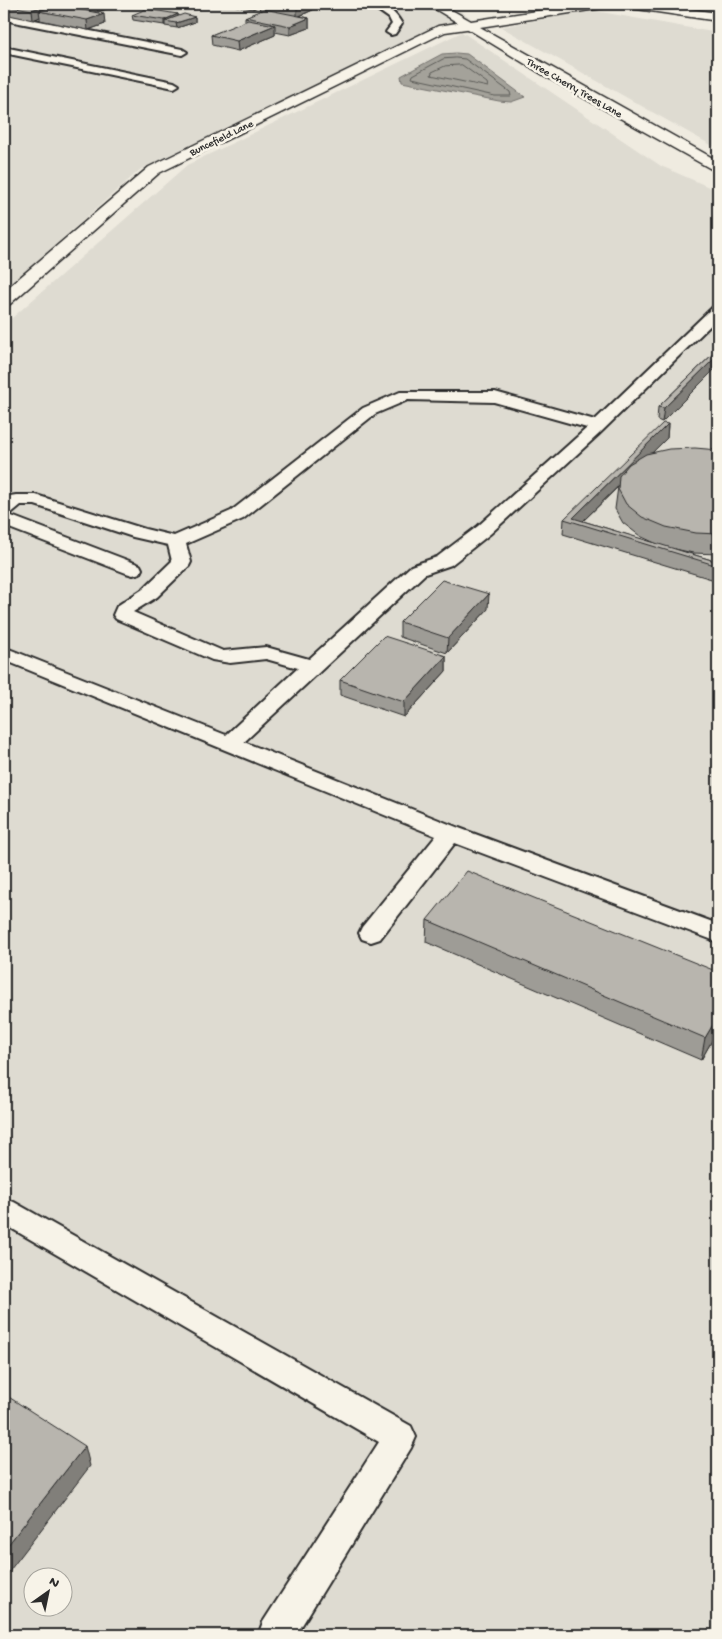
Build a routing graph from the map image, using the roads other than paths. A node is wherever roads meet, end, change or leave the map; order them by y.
1 (374, 4) edge
2 (433, 4) edge
3 (603, 4) edge
4 (630, 4) edge
5 (4, 17) edge
6 (718, 18) edge
7 (469, 25) junction
8 (391, 32) dead end
9 (4, 50) edge
10 (182, 52) dead end
11 (174, 85) dead end
12 (718, 167) edge
13 (4, 300) edge
14 (718, 310) edge
15 (597, 426) junction
16 (4, 510) edge
17 (4, 519) edge
18 (176, 542) junction
19 (132, 569) dead end
20 (4, 653) edge
21 (312, 666) junction
22 (229, 744) junction
23 (451, 833) junction
24 (371, 933) dead end
25 (718, 933) edge
26 (4, 1210) edge
27 (276, 1635) edge

1 - 8 lane
2 - 7 street, Three Cherry Trees Lane
3 - 7 street, Buncefield Lane
4 - 6 street
5 - 10 lane
7 - 12 street, Three Cherry Trees Lane
7 - 13 street, Buncefield Lane
9 - 11 lane
14 - 15 lane
15 - 18 lane
15 - 21 lane
16 - 18 lane
17 - 19 lane
18 - 21 lane
20 - 22 lane
21 - 22 lane
22 - 23 lane
23 - 24 lane
23 - 25 lane
26 - 27 lane

